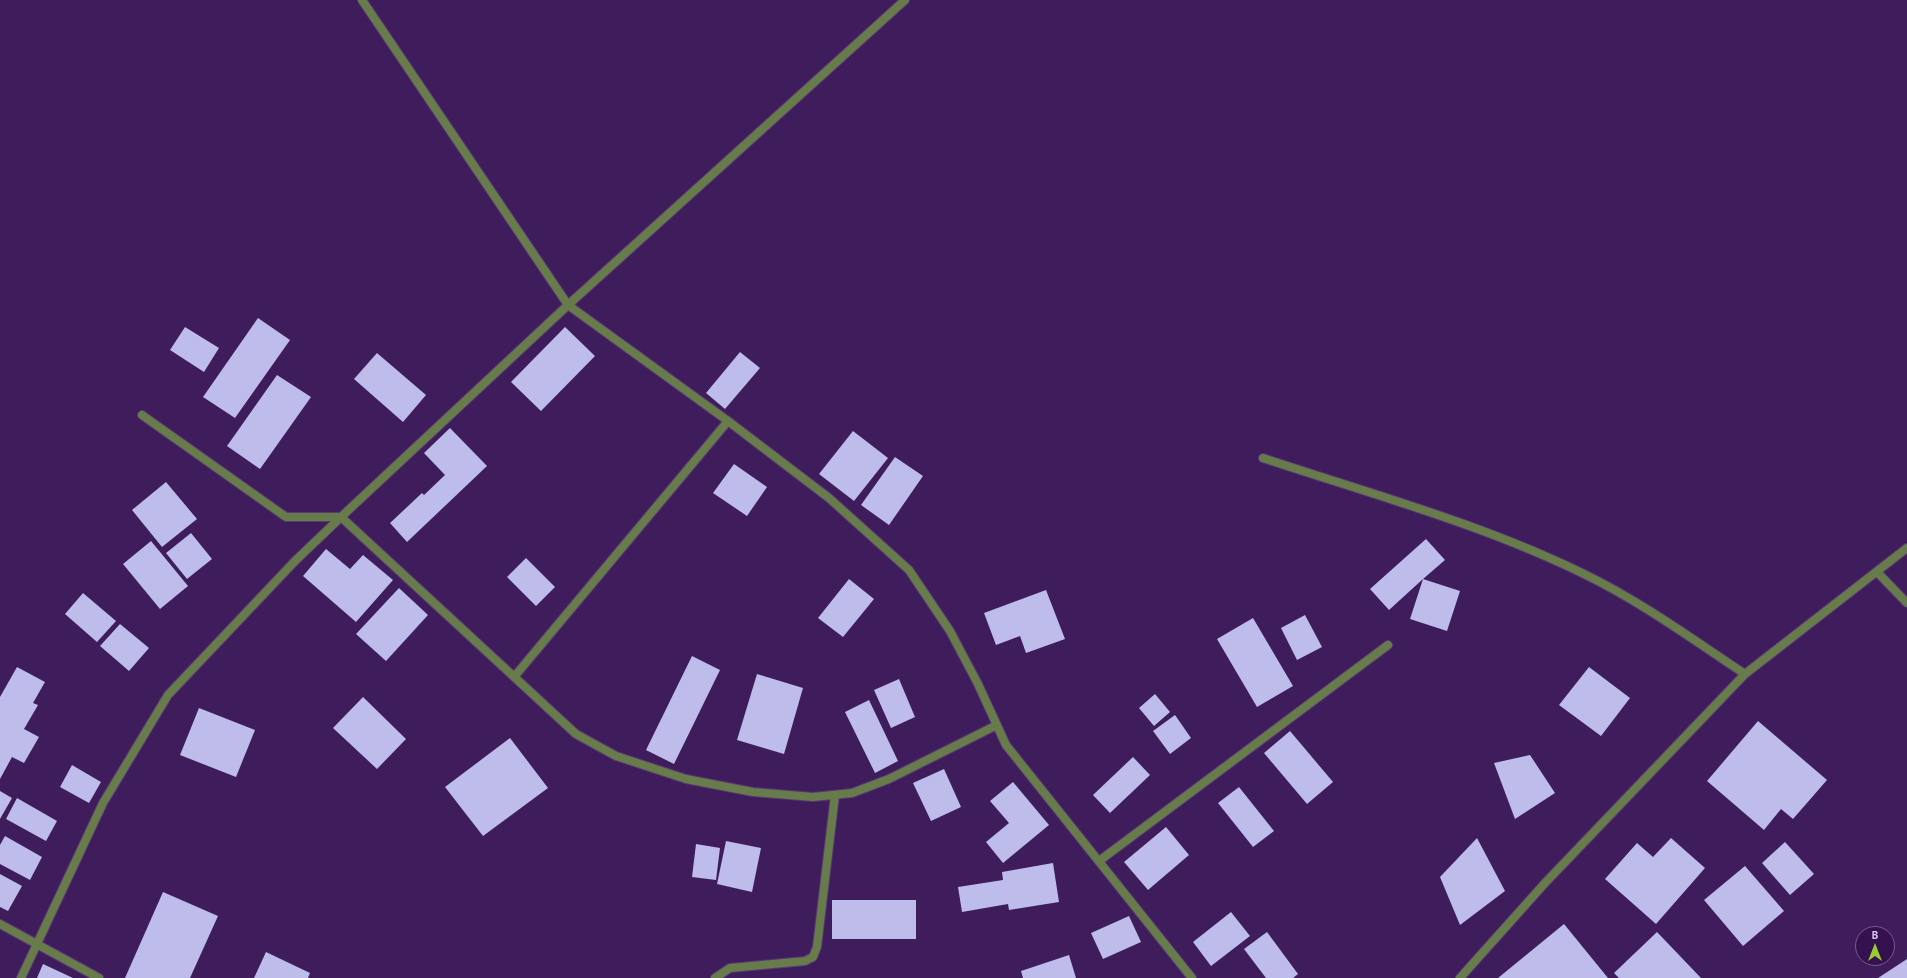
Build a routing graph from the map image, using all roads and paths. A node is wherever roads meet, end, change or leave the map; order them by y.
1 (362, 0) edge
2 (905, 0) edge
3 (568, 305) junction
4 (142, 415) dead end
5 (728, 421) junction
6 (1263, 458) dead end
7 (341, 517) junction
8 (1907, 548) edge
9 (1877, 572) junction
10 (1907, 603) edge
11 (1388, 645) dead end
12 (1745, 674) junction
13 (514, 676) junction
14 (997, 725) junction
15 (835, 795) junction
16 (1099, 861) junction
17 (0, 924) edge
18 (36, 945) junction
19 (21, 978) edge
20 (99, 978) edge
21 (715, 978) edge
22 (1192, 978) edge
23 (1460, 978) edge

1 - 3 street
2 - 3 street
3 - 5 street
3 - 7 street
4 - 7 street
5 - 13 street
5 - 14 street
6 - 12 street
7 - 13 street
7 - 18 street
8 - 9 street
9 - 10 street
9 - 12 street
11 - 16 street
12 - 23 street
13 - 15 street
14 - 15 street
14 - 16 street
15 - 21 street
16 - 22 street
17 - 18 street
18 - 19 street
18 - 20 street

